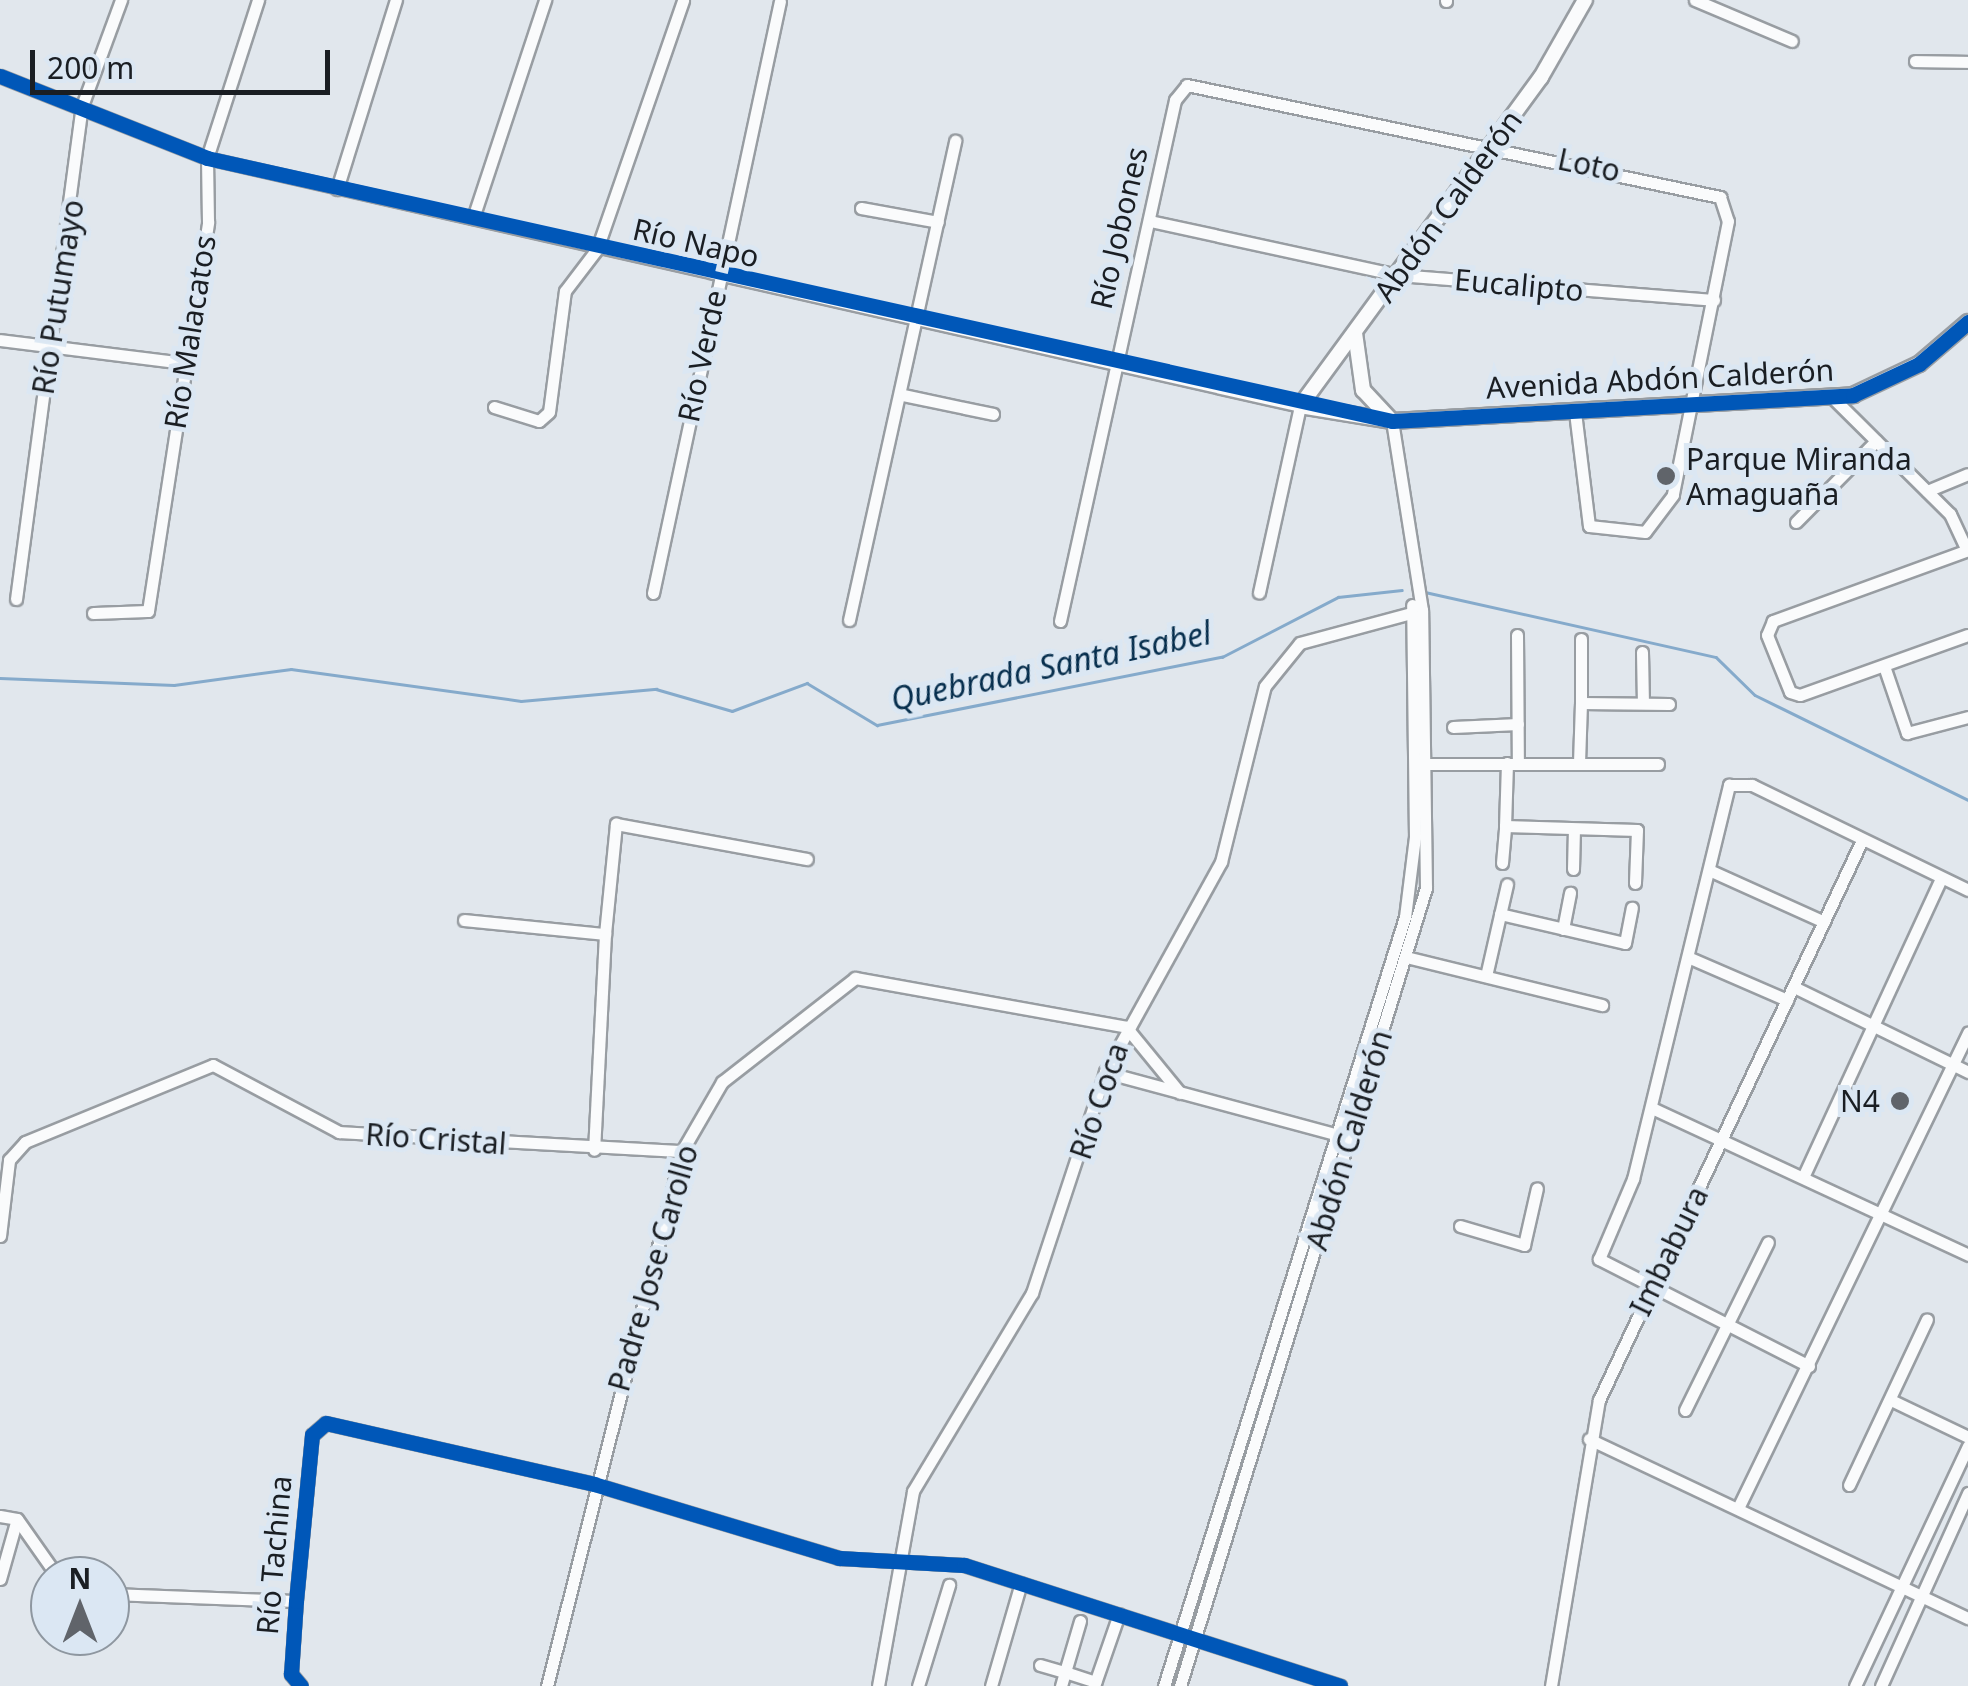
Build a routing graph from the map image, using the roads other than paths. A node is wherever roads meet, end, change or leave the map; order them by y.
1 (121, 0) edge
2 (258, 0) edge
3 (396, 0) edge
4 (545, 0) edge
5 (683, 0) edge
6 (1586, 0) edge
7 (1695, 0) edge
8 (780, 1) edge
9 (1792, 41) dead end
10 (1915, 61) dead end
11 (1968, 62) edge
12 (0, 76) edge
13 (1187, 85) joint
14 (82, 106) junction
15 (955, 141) dead end
16 (1492, 144) junction
17 (207, 158) junction
18 (336, 189) junction
19 (861, 208) dead end
20 (472, 218) junction
21 (1150, 221) junction
22 (938, 222) junction
23 (597, 250) junction
24 (1397, 275) junction
25 (718, 278) junction
26 (1714, 300) junction
27 (921, 319) junction
28 (1968, 322) edge
29 (1355, 332) junction
30 (0, 340) edge
31 (49, 344) junction
32 (185, 363) junction
33 (1115, 365) junction
34 (903, 395) junction
35 (1832, 397) junction
36 (494, 406) dead end
37 (1300, 406) junction
38 (1692, 407) junction
39 (1575, 412) junction
40 (993, 414) dead end
41 (1392, 421) junction
42 (1876, 442) junction
43 (1968, 474) edge
44 (1926, 492) junction
45 (1796, 522) dead end
46 (1968, 550) edge
47 (653, 593) dead end
48 (1259, 593) dead end
49 (16, 599) dead end
50 (1417, 610) junction
51 (94, 612) dead end
52 (849, 620) dead end
53 (1060, 621) dead end
54 (1517, 635) dead end
55 (1968, 635) edge
56 (1581, 640) dead end
57 (1642, 652) dead end
58 (1884, 666) junction
59 (1580, 702) junction
60 (1643, 703) junction
61 (1669, 704) dead end
62 (1968, 717) edge
63 (1518, 724) junction
64 (1453, 727) dead end
65 (1513, 763) junction
66 (1579, 763) junction
67 (1420, 764) junction
68 (1658, 764) dead end
69 (1505, 826) junction
70 (1574, 829) junction
71 (1862, 840) junction
72 (808, 858) dead end
73 (1502, 863) dead end
74 (1573, 868) dead end
75 (1709, 870) junction
76 (1941, 878) junction
77 (1507, 884) dead end
78 (1635, 884) dead end
79 (1968, 890) edge
80 (1570, 893) dead end
81 (1632, 908) dead end
82 (1500, 914) junction
83 (464, 920) dead end
84 (1824, 922) junction
85 (1563, 929) junction
86 (606, 934) junction
87 (1406, 957) junction
88 (1690, 958) junction
89 (1486, 976) junction
90 (1794, 987) junction
91 (1786, 1000) junction
92 (1602, 1004) dead end
93 (1126, 1026) junction
94 (1872, 1026) junction
95 (1968, 1033) edge
96 (1959, 1068) edge
97 (1105, 1072) junction
98 (1180, 1093) junction
99 (1652, 1108) junction
100 (1342, 1136) junction
101 (1725, 1136) junction
102 (594, 1150) junction
103 (682, 1151) junction
104 (1804, 1175) junction
105 (1537, 1188) dead end
106 (1878, 1212) junction
107 (1460, 1226) dead end
108 (0, 1236) edge
109 (1968, 1236) edge
110 (1768, 1242) dead end
111 (1964, 1253) edge
112 (1650, 1288) junction
113 (1927, 1319) dead end
114 (1727, 1325) junction
115 (1809, 1366) junction
116 (1893, 1401) junction
117 (1685, 1410) dead end
118 (1968, 1437) edge
119 (1588, 1439) junction
120 (1968, 1446) edge
121 (594, 1484) junction
122 (1849, 1485) dead end
123 (1968, 1493) edge
124 (1739, 1506) junction
125 (0, 1516) edge
126 (17, 1519) junction
127 (43, 1556) edge
128 (903, 1564) junction
129 (0, 1579) edge
130 (1022, 1583) junction
131 (949, 1585) dead end
132 (1902, 1588) junction
133 (130, 1595) edge
134 (1920, 1596) junction
135 (296, 1601) junction
136 (1119, 1614) junction
137 (1968, 1618) edge
138 (1080, 1622) dead end
139 (1180, 1634) junction
140 (1194, 1639) junction
141 (1040, 1665) dead end
142 (1065, 1672) junction
143 (1095, 1684) edge
144 (301, 1686) edge
145 (547, 1686) edge
146 (878, 1686) edge
147 (918, 1686) edge
148 (991, 1686) edge
149 (1061, 1686) edge
150 (1164, 1686) edge
151 (1180, 1686) edge
152 (1340, 1686) edge
153 (1551, 1686) edge
154 (1855, 1686) edge
155 (1881, 1686) edge

1 - 14 street, Río Putumayo
2 - 17 street, Río Malacatos
3 - 18 street
4 - 20 street
5 - 23 street
6 - 16 street, Abdón Calderón
7 - 9 street
8 - 25 street, Río Verde
10 - 11 street
12 - 14 street, Río Napo
13 - 16 street, Loto
13 - 21 street, Río Jobones
14 - 17 street, Río Napo
14 - 31 street, Río Putumayo
15 - 22 street
16 - 24 street, Abdón Calderón
16 - 26 street, Loto
17 - 18 street, Río Napo
17 - 32 street, Río Malacatos
18 - 20 street, Río Napo
19 - 22 street
20 - 23 street, Río Napo
21 - 24 street, Eucalipto
21 - 33 street, Río Jobones
22 - 27 street
23 - 25 street, Río Napo
23 - 36 street
24 - 26 street, Eucalipto
24 - 29 street, Abdón Calderón
25 - 27 street, Río Napo
25 - 47 street, Río Verde
26 - 38 street, Loto
27 - 33 street, Río Napo
27 - 34 street
28 - 35 street, Avenida Abdón Calderón
29 - 37 street, Abdón Calderón
29 - 41 street
30 - 31 street
31 - 32 street
31 - 49 street, Río Putumayo
32 - 51 street, Río Malacatos
33 - 37 street, Río Napo
33 - 53 street, Río Jobones
34 - 40 street
34 - 52 street
35 - 38 street, Avenida Abdón Calderón
35 - 42 street
37 - 41 street, Río Napo
37 - 48 street
38 - 39 street, Avenida Abdón Calderón
38 - 39 street, Loto
39 - 41 street, Avenida Abdón Calderón
41 - 50 street, Abdón Calderón
42 - 44 street
42 - 45 street
43 - 44 street
44 - 46 street
46 - 58 street
50 - 67 street, Abdón Calderón
50 - 93 street, Río Coca
54 - 63 street
55 - 58 street
56 - 59 street
57 - 60 street
58 - 62 street
59 - 60 street
59 - 66 street
60 - 61 street
63 - 64 street
63 - 65 street
65 - 66 street
65 - 67 street
65 - 69 street
66 - 68 street
67 - 87 street, Abdón Calderón
67 - 100 street, Abdón Calderón
69 - 70 street
69 - 73 street
70 - 74 street
70 - 78 street
71 - 75 street
71 - 76 street
71 - 84 street, Imbabura
72 - 86 street
75 - 84 street
75 - 88 street
76 - 79 street
76 - 94 street
77 - 82 street
80 - 85 street
81 - 85 street
82 - 85 street
82 - 89 street
83 - 86 street
84 - 90 street, Imbabura
86 - 102 street
87 - 89 street
87 - 100 street, Abdón Calderón
88 - 91 street
88 - 99 street
89 - 92 street
90 - 91 street, Imbabura
90 - 94 street
91 - 101 street, Imbabura
93 - 97 street, Río Coca
93 - 98 street
93 - 103 street, Padre Jose Carollo
94 - 96 street
94 - 104 street
95 - 96 street
96 - 106 street
97 - 98 street
97 - 128 street, Río Coca
98 - 100 street
99 - 101 street
99 - 112 street
100 - 139 street, Abdón Calderón
100 - 140 street, Abdón Calderón
101 - 104 street
101 - 112 street, Imbabura
102 - 103 street, Río Cristal
102 - 108 street, Río Cristal
103 - 121 street, Padre Jose Carollo
104 - 106 street
105 - 107 street
106 - 111 street
106 - 115 street
109 - 111 street
110 - 114 street
112 - 114 street
112 - 119 street, Imbabura
113 - 116 street
114 - 115 street
114 - 117 street
115 - 124 street
116 - 118 street
116 - 122 street
119 - 124 street
119 - 153 street, Imbabura
120 - 132 street
121 - 128 street
121 - 135 street, Río Tachina
121 - 145 street, Padre Jose Carollo
123 - 134 street
124 - 132 street
125 - 126 street
126 - 127 street
126 - 129 street
128 - 130 street
128 - 146 street, Río Coca
130 - 136 street
130 - 148 street
131 - 147 street
132 - 134 street
132 - 154 street
133 - 135 street
134 - 137 street
134 - 155 street
135 - 144 street, Río Tachina
136 - 139 street
136 - 143 street
138 - 142 street
139 - 140 street
139 - 150 street, Abdón Calderón
140 - 151 street, Abdón Calderón
140 - 152 street
141 - 142 street
142 - 143 street
142 - 149 street

